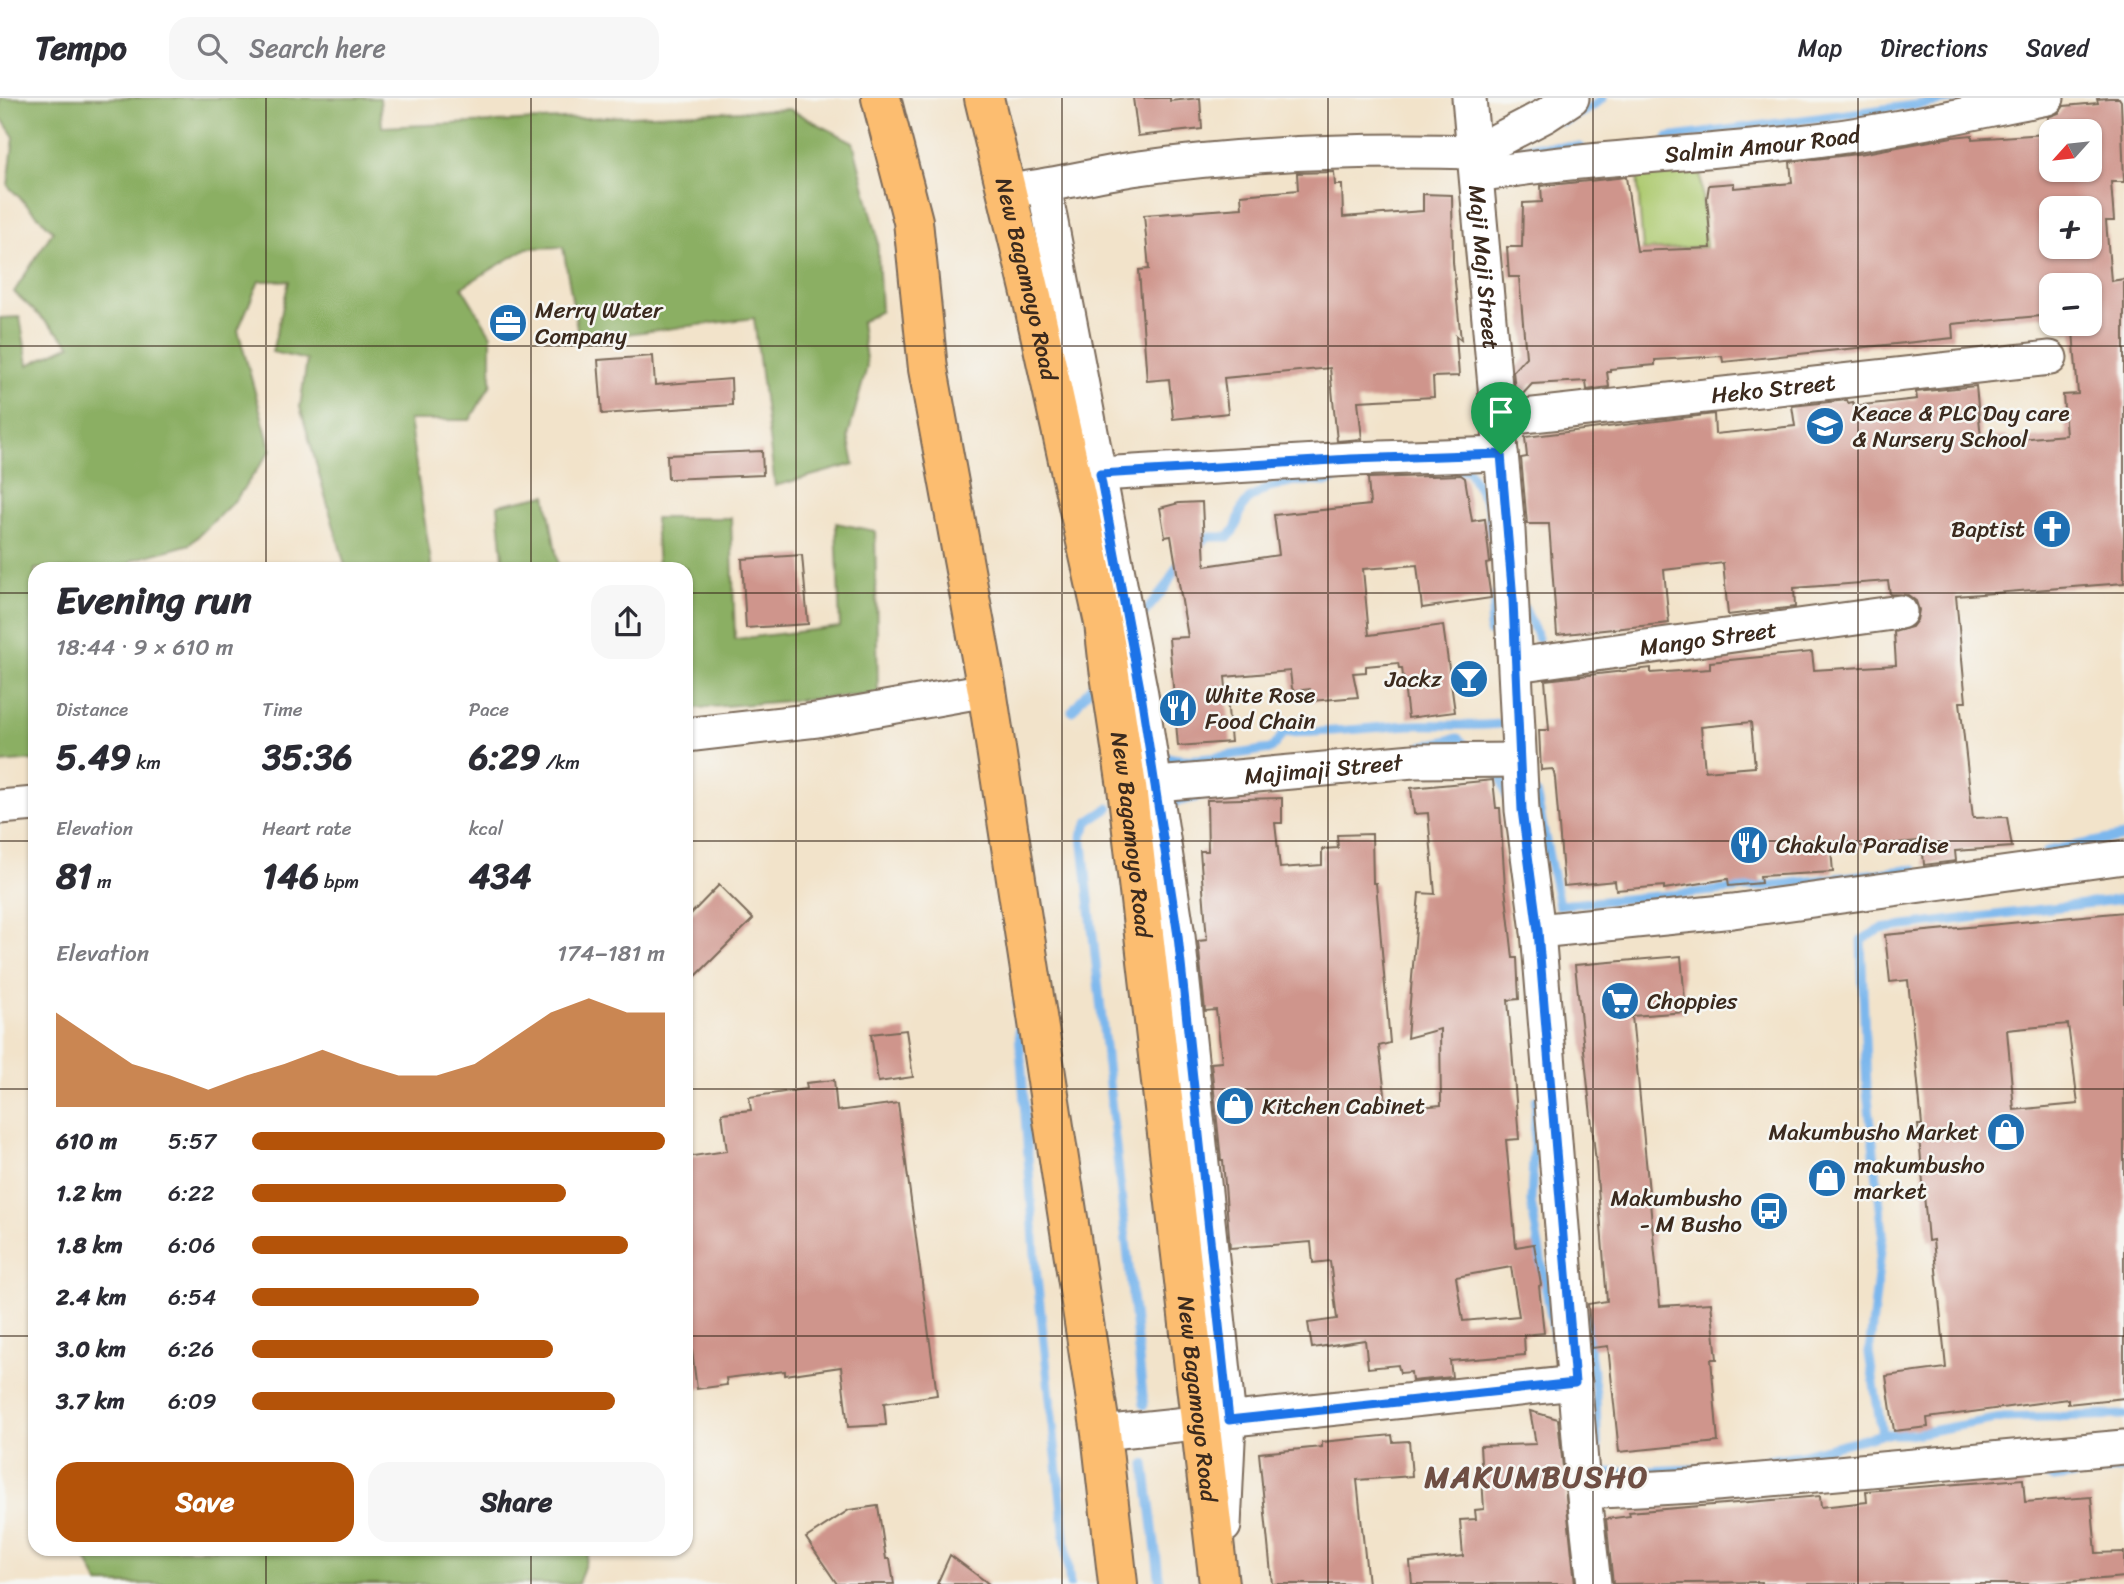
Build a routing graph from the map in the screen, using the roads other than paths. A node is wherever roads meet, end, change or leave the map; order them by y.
1 (881, 98) edge
2 (984, 98) edge
3 (1469, 98) edge
4 (1572, 98) edge
5 (2047, 98) edge
6 (1476, 163) junction
7 (1044, 186) junction
8 (1007, 192) junction
9 (2050, 358) dead end
10 (1497, 419) junction
11 (1501, 454) junction
12 (1100, 474) junction
13 (1900, 612) dead end
14 (1516, 665) junction
15 (987, 690) junction
16 (693, 734) edge
17 (1520, 760) junction
18 (1141, 786) junction
19 (28, 805) edge
20 (0, 807) edge
21 (2124, 857) edge
22 (1538, 931) junction
23 (1575, 1383) junction
24 (1215, 1421) junction
25 (1101, 1433) junction
26 (2124, 1447) edge
27 (1583, 1487) junction
28 (1118, 1584) edge
29 (1221, 1584) edge
30 (1594, 1584) edge

1 - 15 highway
2 - 8 highway, New Bagamoyo Road
3 - 6 street, Maji Maji Street
4 - 6 street
5 - 6 street, Salmin Amour Road
6 - 7 street, Salmin Amour Road
6 - 10 street, Maji Maji Street
7 - 8 street, Salmin Amour Road
7 - 12 street
8 - 18 highway, New Bagamoyo Road
9 - 10 street, Heko Street
10 - 11 street, Maji Maji Street
11 - 12 street
11 - 14 street, Maji Maji Street
12 - 18 street
13 - 14 street, Mango Street
14 - 17 street, Maji Maji Street
15 - 16 street
15 - 25 highway
17 - 18 street, Majimaji Street
17 - 22 street, Maji Maji Street
18 - 24 highway, New Bagamoyo Road
19 - 20 street
21 - 22 street
22 - 23 street, Maji Maji Street
23 - 24 street
23 - 27 street, Maji Maji Street
24 - 25 street
24 - 29 highway, New Bagamoyo Road
25 - 28 highway
26 - 27 street
27 - 30 street, Maji Maji Street

